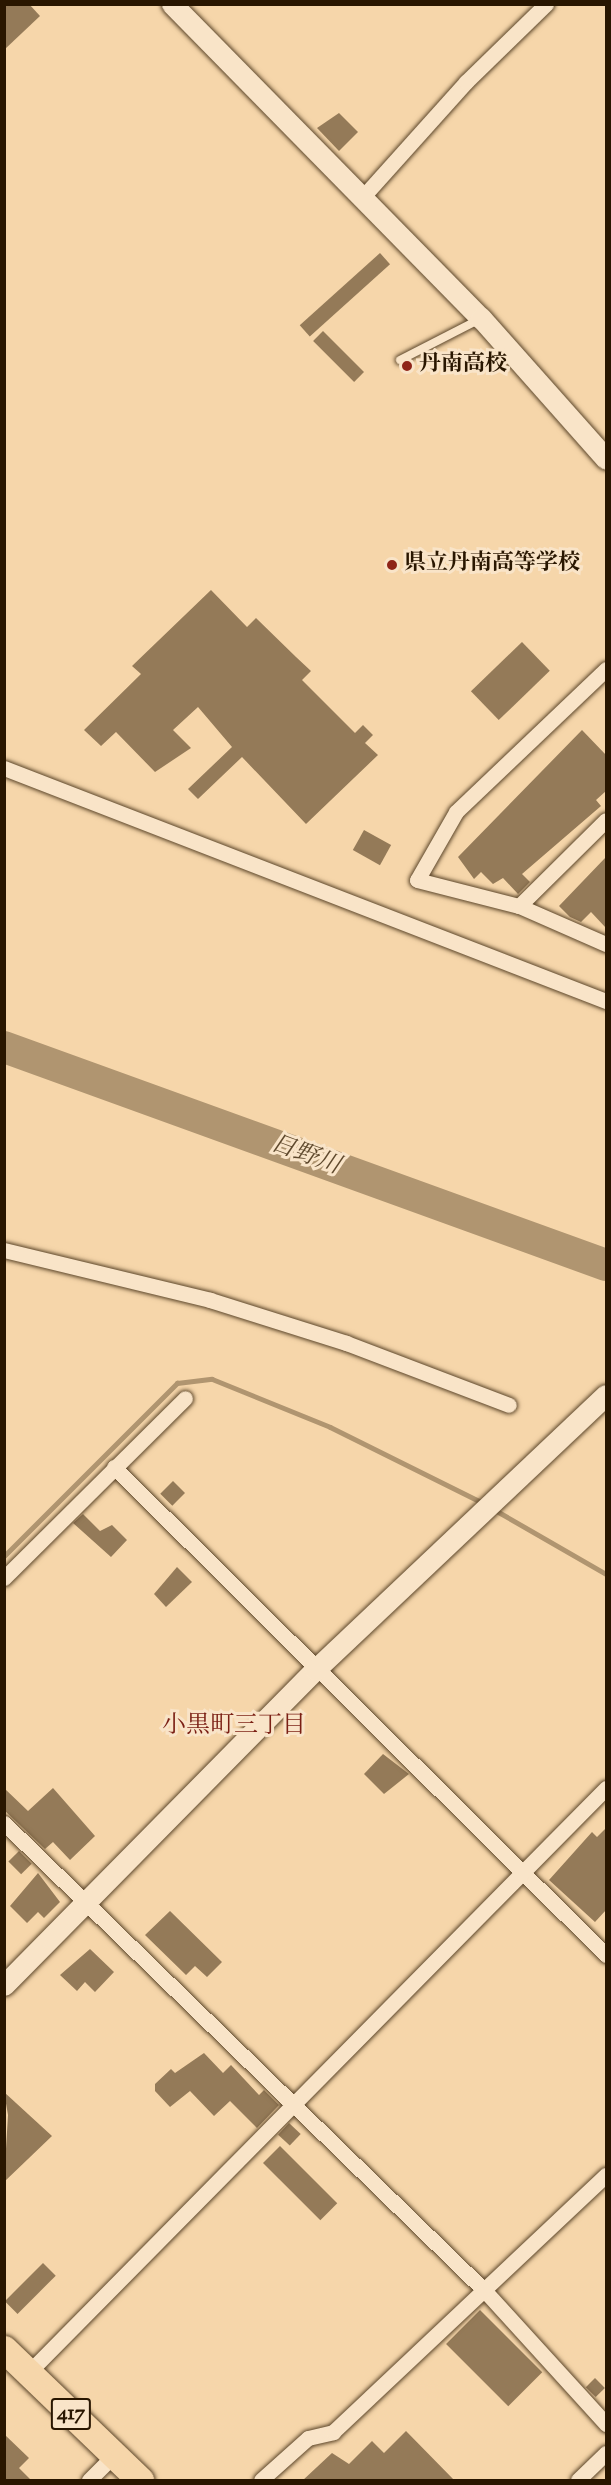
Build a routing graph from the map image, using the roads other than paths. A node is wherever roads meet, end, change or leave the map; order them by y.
1 (172, 4) edge
2 (546, 4) edge
3 (361, 199) junction
4 (481, 318) junction
5 (400, 360) dead end
6 (606, 459) edge
7 (606, 669) edge
8 (4, 768) edge
9 (606, 820) edge
10 (519, 906) junction
11 (606, 944) edge
12 (606, 1001) edge
13 (4, 1250) edge
14 (606, 1395) edge
15 (185, 1398) dead end
16 (509, 1405) dead end
17 (114, 1467) junction
18 (4, 1578) edge
19 (315, 1670) junction
20 (606, 1788) edge
21 (4, 1822) edge
22 (520, 1872) junction
23 (85, 1902) junction
24 (606, 1955) edge
25 (4, 1985) edge
26 (294, 2105) junction
27 (606, 2175) edge
28 (485, 2291) junction
29 (4, 2349) edge
30 (28, 2372) junction
31 (606, 2424) edge
32 (114, 2454) junction
33 (606, 2454) edge
34 (89, 2481) edge
35 (140, 2481) edge
36 (261, 2481) edge
37 (578, 2481) edge

1 - 3 street
2 - 3 street
3 - 4 street
4 - 5 lane
4 - 6 street
7 - 10 street
8 - 12 street
9 - 10 street
10 - 11 street
13 - 16 street
14 - 19 street
15 - 17 street
17 - 18 street
17 - 19 street
19 - 22 street
19 - 23 street
20 - 22 street
21 - 23 street
22 - 24 street
22 - 26 street
23 - 25 street
23 - 26 street
26 - 28 street
26 - 30 street
27 - 28 street
28 - 31 street
28 - 36 street
29 - 30 highway, 417
30 - 32 highway, 417
32 - 34 street
32 - 35 highway, 417
33 - 37 street

